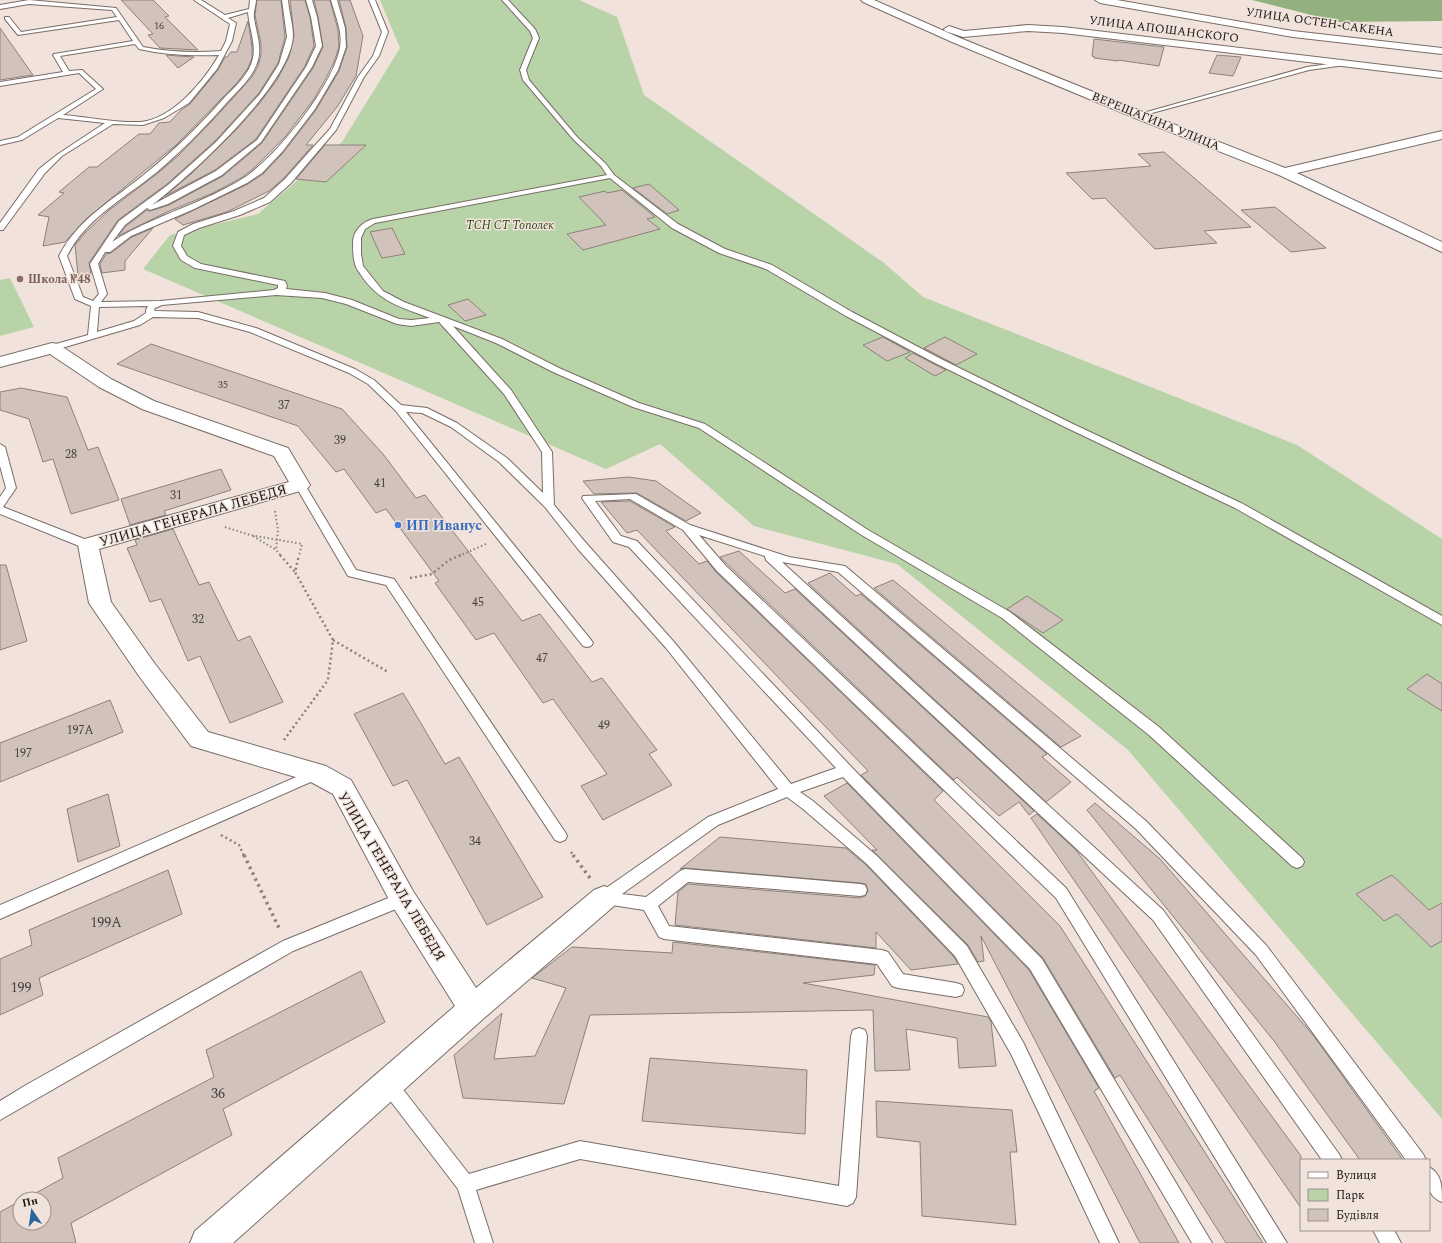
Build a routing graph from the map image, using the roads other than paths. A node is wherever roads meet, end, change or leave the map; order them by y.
1 (197, 0) edge
2 (253, 0) edge
3 (285, 0) edge
4 (309, 0) edge
5 (334, 0) edge
6 (372, 0) edge
7 (505, 0) edge
8 (866, 0) edge
9 (1100, 0) edge
10 (0, 7) edge
11 (887, 9) junction
12 (251, 10) junction
13 (7, 18) dead end
14 (120, 18) junction
15 (224, 18) junction
16 (136, 42) junction
17 (1442, 51) edge
18 (221, 53) junction
19 (1343, 64) junction
20 (67, 73) junction
21 (1442, 75) edge
22 (0, 84) edge
23 (1139, 115) junction
24 (56, 116) junction
25 (112, 122) junction
26 (1442, 135) edge
27 (1427, 138) junction
28 (0, 143) edge
29 (1442, 145) edge
30 (1284, 172) junction
31 (611, 176) junction
32 (134, 214) junction
33 (0, 228) edge
34 (1442, 248) edge
35 (96, 259) junction
36 (276, 292) junction
37 (161, 303) junction
38 (95, 305) junction
39 (151, 314) junction
40 (441, 319) junction
41 (92, 336) junction
42 (52, 348) junction
43 (0, 362) edge
44 (398, 408) junction
45 (0, 447) edge
46 (300, 485) junction
47 (0, 505) edge
48 (549, 505) junction
49 (0, 510) edge
50 (686, 527) junction
51 (88, 545) junction
52 (766, 553) junction
53 (1442, 621) edge
54 (587, 643) dead end
55 (846, 770) junction
56 (317, 773) junction
57 (788, 791) junction
58 (560, 836) road end
59 (1297, 862) dead end
60 (860, 890) dead end
61 (604, 898) junction
62 (403, 899) junction
63 (649, 904) junction
64 (0, 912) edge
65 (956, 990) dead end
66 (473, 1009) junction
67 (859, 1036) dead end
68 (388, 1084) junction
69 (0, 1111) edge
70 (1331, 1159) edge
71 (1416, 1159) edge
72 (1430, 1177) edge
73 (465, 1184) junction
74 (1442, 1193) edge
75 (1383, 1231) edge
76 (207, 1243) edge
77 (484, 1243) edge
78 (1110, 1243) edge
79 (1203, 1243) edge
80 (1278, 1243) edge
81 (1392, 1243) edge

1 - 15 lane
2 - 12 lane
3 - 32 lane
4 - 32 lane
5 - 35 lane
6 - 36 lane
7 - 31 lane
8 - 11 street, ВЕРЕЩАГИНА УЛИЦА
9 - 17 street, УЛИЦА ОСТЕН-САКЕНА
10 - 14 lane
11 - 19 street, УЛИЦА АПОШАНСКОГО
11 - 23 street, ВЕРЕЩАГИНА УЛИЦА
12 - 15 lane
12 - 38 lane
13 - 14 lane
14 - 16 lane
15 - 18 lane
16 - 18 lane
16 - 20 lane
18 - 25 lane
19 - 21 street, УЛИЦА АПОШАНСКОГО
19 - 23 lane
20 - 22 lane
20 - 24 lane
23 - 30 street, ВЕРЕЩАГИНА УЛИЦА
24 - 25 lane
24 - 28 lane
25 - 33 lane
26 - 27 street
27 - 29 street
27 - 30 street
30 - 34 street, ВЕРЕЩАГИНА УЛИЦА
31 - 40 lane
31 - 53 lane
32 - 35 lane
35 - 38 lane
36 - 37 lane
36 - 40 lane
37 - 38 lane
37 - 39 lane
38 - 41 lane
39 - 41 lane
39 - 44 lane
40 - 48 lane
40 - 59 lane
41 - 42 lane
42 - 43 street
42 - 46 street, УЛИЦА ГЕНЕРАЛА ЛЕБЕДЯ
44 - 48 lane
44 - 54 lane
45 - 47 lane
46 - 51 street, УЛИЦА ГЕНЕРАЛА ЛЕБЕДЯ
46 - 58 lane
48 - 57 lane
49 - 51 lane
50 - 52 lane
50 - 55 lane
50 - 80 lane
51 - 56 street, УЛИЦА ГЕНЕРАЛА ЛЕБЕДЯ
52 - 70 lane
52 - 71 lane
55 - 57 lane
55 - 79 lane
56 - 62 street, УЛИЦА ГЕНЕРАЛА ЛЕБЕДЯ
56 - 64 lane
57 - 61 lane
57 - 78 lane
60 - 63 lane
61 - 63 lane
61 - 66 street
62 - 66 street, УЛИЦА ГЕНЕРАЛА ЛЕБЕДЯ
62 - 69 lane
63 - 65 lane
66 - 68 street
67 - 73 lane
68 - 73 lane
68 - 76 street
72 - 74 lane
73 - 77 lane
75 - 81 lane

